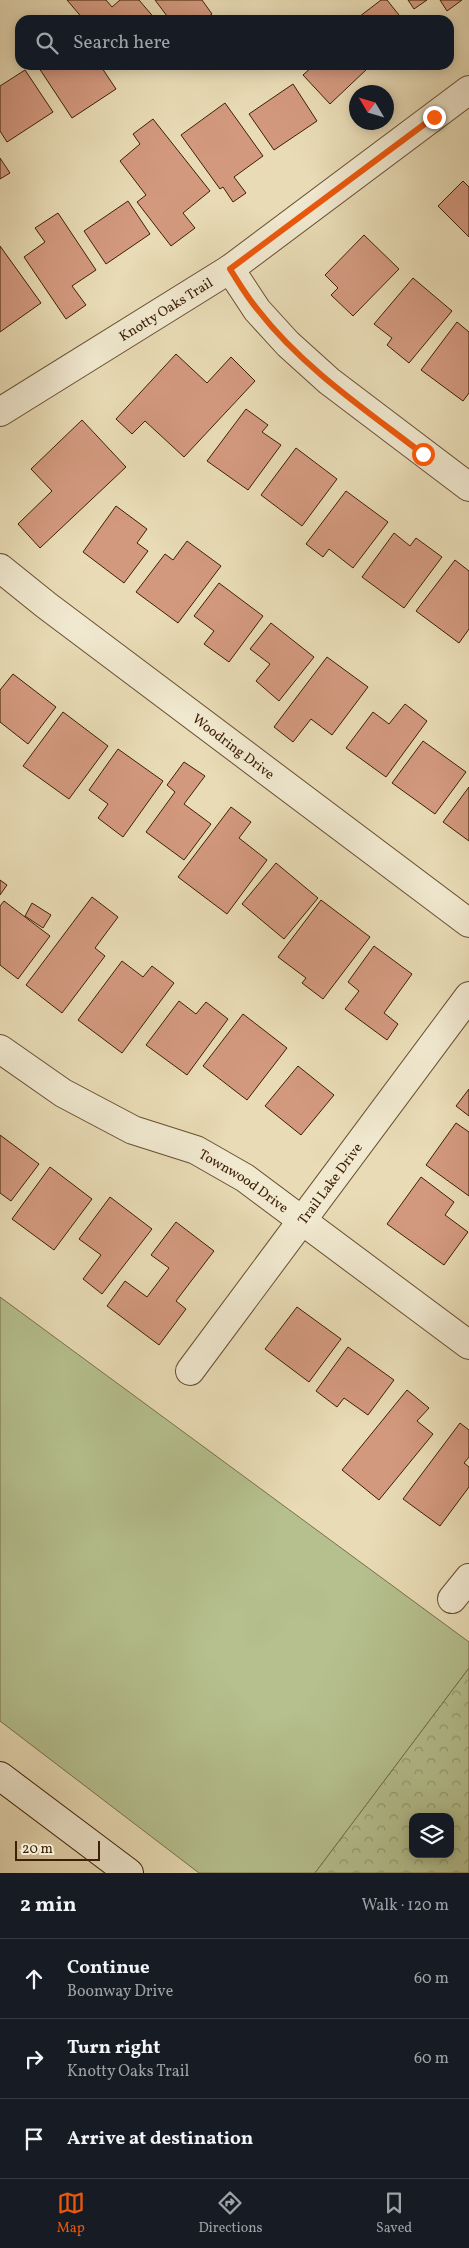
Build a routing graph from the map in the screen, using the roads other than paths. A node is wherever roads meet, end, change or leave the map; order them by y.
1 (469, 90) edge
2 (230, 269) junction
3 (0, 412) edge
4 (469, 488) edge
5 (0, 568) edge
6 (469, 923) edge
7 (469, 996) edge
8 (0, 1049) edge
9 (303, 1220) junction
10 (469, 1345) edge
11 (190, 1370) dead end
12 (469, 1578) edge
13 (452, 1599) dead end
14 (0, 1776) edge
15 (129, 1873) edge

1 - 2 street, Knotty Oaks Trail
2 - 3 street, Knotty Oaks Trail
2 - 4 street
5 - 6 street, Woodring Drive
7 - 9 street, Trail Lake Drive
8 - 9 street, Townwood Drive
9 - 10 street, Townwood Drive
9 - 11 street, Trail Lake Drive
12 - 13 street
14 - 15 street

